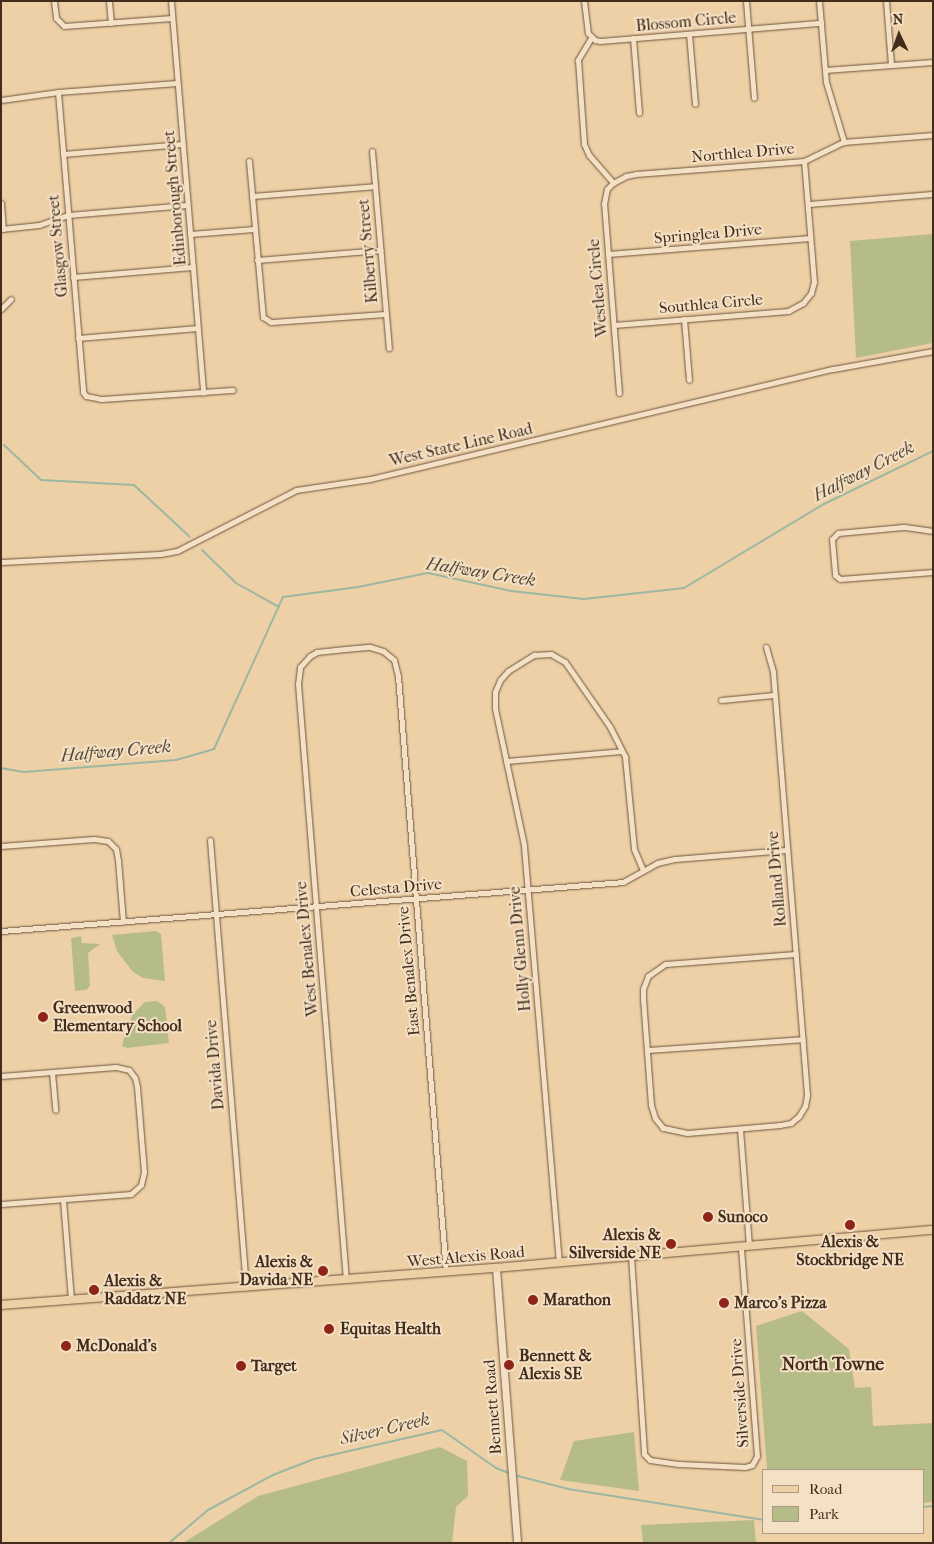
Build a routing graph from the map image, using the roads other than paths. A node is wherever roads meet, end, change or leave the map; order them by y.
1 (54, 1) edge
2 (109, 1) edge
3 (171, 1) edge
4 (584, 1) edge
5 (746, 1) edge
6 (819, 1) edge
7 (886, 1) edge
8 (172, 18) junction
9 (111, 23) junction
10 (821, 23) junction
11 (749, 29) junction
12 (689, 34) junction
13 (591, 38) junction
14 (633, 38) junction
15 (933, 62) edge
16 (891, 65) junction
17 (825, 70) junction
18 (177, 82) junction
19 (58, 92) junction
20 (754, 98) dead end
21 (1, 100) edge
22 (695, 104) dead end
23 (639, 113) dead end
24 (933, 135) edge
25 (844, 142) junction
26 (182, 144) junction
27 (372, 151) dead end
28 (63, 154) junction
29 (249, 160) dead end
30 (804, 161) junction
31 (613, 183) junction
32 (375, 186) junction
33 (933, 194) edge
34 (252, 196) junction
35 (1, 202) edge
36 (808, 204) junction
37 (187, 205) junction
38 (68, 215) junction
39 (2, 229) edge
40 (254, 229) junction
41 (190, 234) junction
42 (810, 238) junction
43 (380, 250) junction
44 (608, 254) junction
45 (257, 260) junction
46 (193, 267) junction
47 (73, 277) junction
48 (10, 299) dead end
49 (1, 309) edge
50 (386, 314) junction
51 (684, 319) junction
52 (614, 325) junction
53 (198, 328) junction
54 (78, 338) junction
55 (389, 348) dead end
56 (933, 352) edge
57 (689, 380) dead end
58 (233, 390) dead end
59 (203, 393) junction
60 (619, 393) dead end
61 (933, 531) edge
62 (1, 562) edge
63 (933, 572) edge
64 (766, 647) dead end
65 (345, 649) joint
66 (774, 695) junction
67 (721, 700) dead end
68 (622, 751) junction
69 (506, 761) junction
70 (210, 840) dead end
71 (1, 846) edge
72 (786, 850) junction
73 (643, 870) junction
74 (528, 890) junction
75 (416, 899) junction
76 (316, 907) junction
77 (215, 916) junction
78 (123, 922) junction
79 (1, 932) edge
80 (796, 954) junction
81 (803, 1039) junction
82 (647, 1050) junction
83 (52, 1072) junction
84 (1, 1076) edge
85 (55, 1110) dead end
86 (740, 1129) junction
87 (63, 1200) junction
88 (1, 1204) edge
89 (933, 1230) edge
90 (745, 1246) junction
91 (631, 1256) junction
92 (559, 1263) junction
93 (496, 1268) junction
94 (446, 1272) junction
95 (346, 1280) junction
96 (246, 1288) junction
97 (71, 1300) junction
98 (1, 1305) edge
99 (517, 1543) edge

1 - 9 street
2 - 9 street
3 - 8 street, Edinborough Street
4 - 13 street
5 - 11 street
6 - 10 street
7 - 16 street
8 - 9 street
8 - 18 street, Edinborough Street
10 - 11 street, Blossom Circle
10 - 17 street
11 - 12 street, Blossom Circle
11 - 20 street
12 - 14 street, Blossom Circle
12 - 22 street
13 - 14 street, Blossom Circle
13 - 31 street
14 - 23 street
15 - 16 street
16 - 17 street
17 - 25 street
18 - 19 street
18 - 26 street, Edinborough Street
19 - 21 street
19 - 28 street, Glasgow Street
24 - 25 street, Northlea Drive
25 - 30 street, Northlea Drive
26 - 28 street
26 - 37 street, Edinborough Street
27 - 32 street, Kilberry Street
28 - 38 street, Glasgow Street
29 - 34 street
30 - 31 street, Northlea Drive
30 - 36 street
31 - 44 street, Westlea Circle
32 - 34 street
32 - 43 street, Kilberry Street
33 - 36 street
34 - 40 street
35 - 39 street
36 - 42 street
37 - 38 street
37 - 41 street, Edinborough Street
38 - 39 street
38 - 47 street, Glasgow Street
40 - 41 street
40 - 45 street
41 - 46 street, Edinborough Street
42 - 44 street, Springlea Drive
42 - 51 street, Southlea Circle
43 - 45 street
43 - 50 street, Kilberry Street
44 - 52 street, Westlea Circle
45 - 50 street
46 - 47 street
46 - 53 street, Edinborough Street
47 - 54 street, Glasgow Street
48 - 49 street
50 - 55 street, Kilberry Street
51 - 52 street, Southlea Circle
51 - 57 street
52 - 60 street, Westlea Circle
53 - 54 street
53 - 59 street, Edinborough Street
54 - 59 street, Glasgow Street
56 - 62 street, West State Line Road
58 - 59 street
61 - 63 street
64 - 66 street, Rolland Drive
65 - 75 street, East Benalex Drive
65 - 76 street, West Benalex Drive
66 - 67 street
66 - 72 street, Rolland Drive
68 - 69 street
68 - 69 street, Holly Glenn Drive
68 - 73 street
69 - 74 street, Holly Glenn Drive
70 - 77 street, Davida Drive
71 - 78 street
72 - 73 street, Celesta Drive
72 - 80 street, Rolland Drive
73 - 74 street, Celesta Drive
74 - 75 street, Celesta Drive
74 - 92 street, Holly Glenn Drive
75 - 76 street, Celesta Drive
75 - 94 street, East Benalex Drive
76 - 77 street, Celesta Drive
76 - 95 street, West Benalex Drive
77 - 78 street, Celesta Drive
77 - 96 street, Davida Drive
78 - 79 street, Celesta Drive
80 - 81 street, Rolland Drive
80 - 82 street
81 - 82 street
81 - 86 street, Rolland Drive
82 - 86 street
83 - 84 street
83 - 85 street
83 - 87 street
86 - 90 street
87 - 88 street
87 - 97 street
89 - 90 main road, West Alexis Road
90 - 91 main road, West Alexis Road
90 - 91 street, Silverside Drive
91 - 92 main road, West Alexis Road
92 - 93 main road, West Alexis Road
93 - 94 main road, West Alexis Road
93 - 99 street, Bennett Road
94 - 95 main road, West Alexis Road
95 - 96 main road, West Alexis Road
96 - 97 main road, West Alexis Road
97 - 98 main road, West Alexis Road

